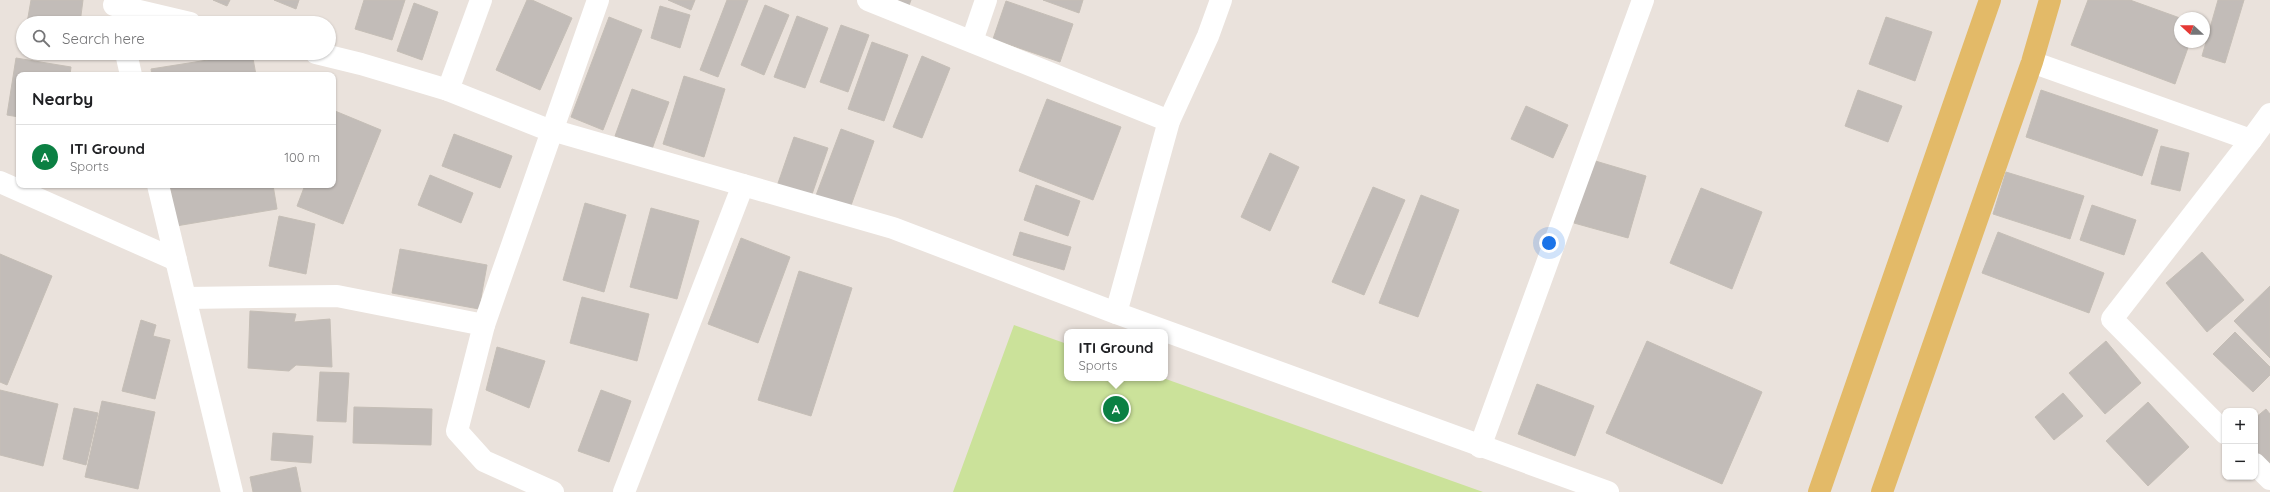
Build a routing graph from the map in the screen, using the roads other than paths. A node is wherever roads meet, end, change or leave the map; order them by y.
1 (481, 0) edge
2 (598, 0) edge
3 (868, 0) edge
4 (986, 0) edge
5 (1221, 0) edge
6 (1643, 0) edge
7 (1990, 0) edge
8 (2050, 0) edge
9 (115, 9) edge
10 (152, 16) edge
11 (972, 41) junction
12 (336, 58) edge
13 (128, 60) edge
14 (2032, 62) junction
15 (130, 72) edge
16 (448, 90) junction
17 (2270, 114) edge
18 (1169, 121) junction
19 (553, 129) junction
20 (2251, 140) junction
21 (0, 182) edge
22 (743, 185) junction
23 (159, 188) edge
24 (176, 260) junction
25 (186, 298) junction
26 (1116, 313) junction
27 (484, 325) junction
28 (1159, 329) edge
29 (1168, 332) edge
30 (2222, 430) edge
31 (1480, 447) junction
32 (2258, 467) edge
33 (2270, 479) edge
34 (232, 492) edge
35 (553, 492) edge
36 (624, 492) edge
37 (1608, 492) edge
38 (1819, 492) edge
39 (1882, 492) edge

1 - 16 street
2 - 19 street
3 - 11 street
4 - 11 street
5 - 18 street
6 - 31 street
7 - 38 main road
8 - 14 main road
9 - 10 street
11 - 18 street
12 - 16 street
13 - 15 street
14 - 20 street
14 - 39 main road
16 - 19 street
17 - 20 street
18 - 26 street
19 - 22 street
19 - 27 street
20 - 30 street
21 - 24 street
22 - 26 street
22 - 36 street
23 - 24 street
24 - 25 street
25 - 27 street
25 - 34 street
26 - 28 street
27 - 35 street
29 - 31 street
31 - 37 street
32 - 33 street

